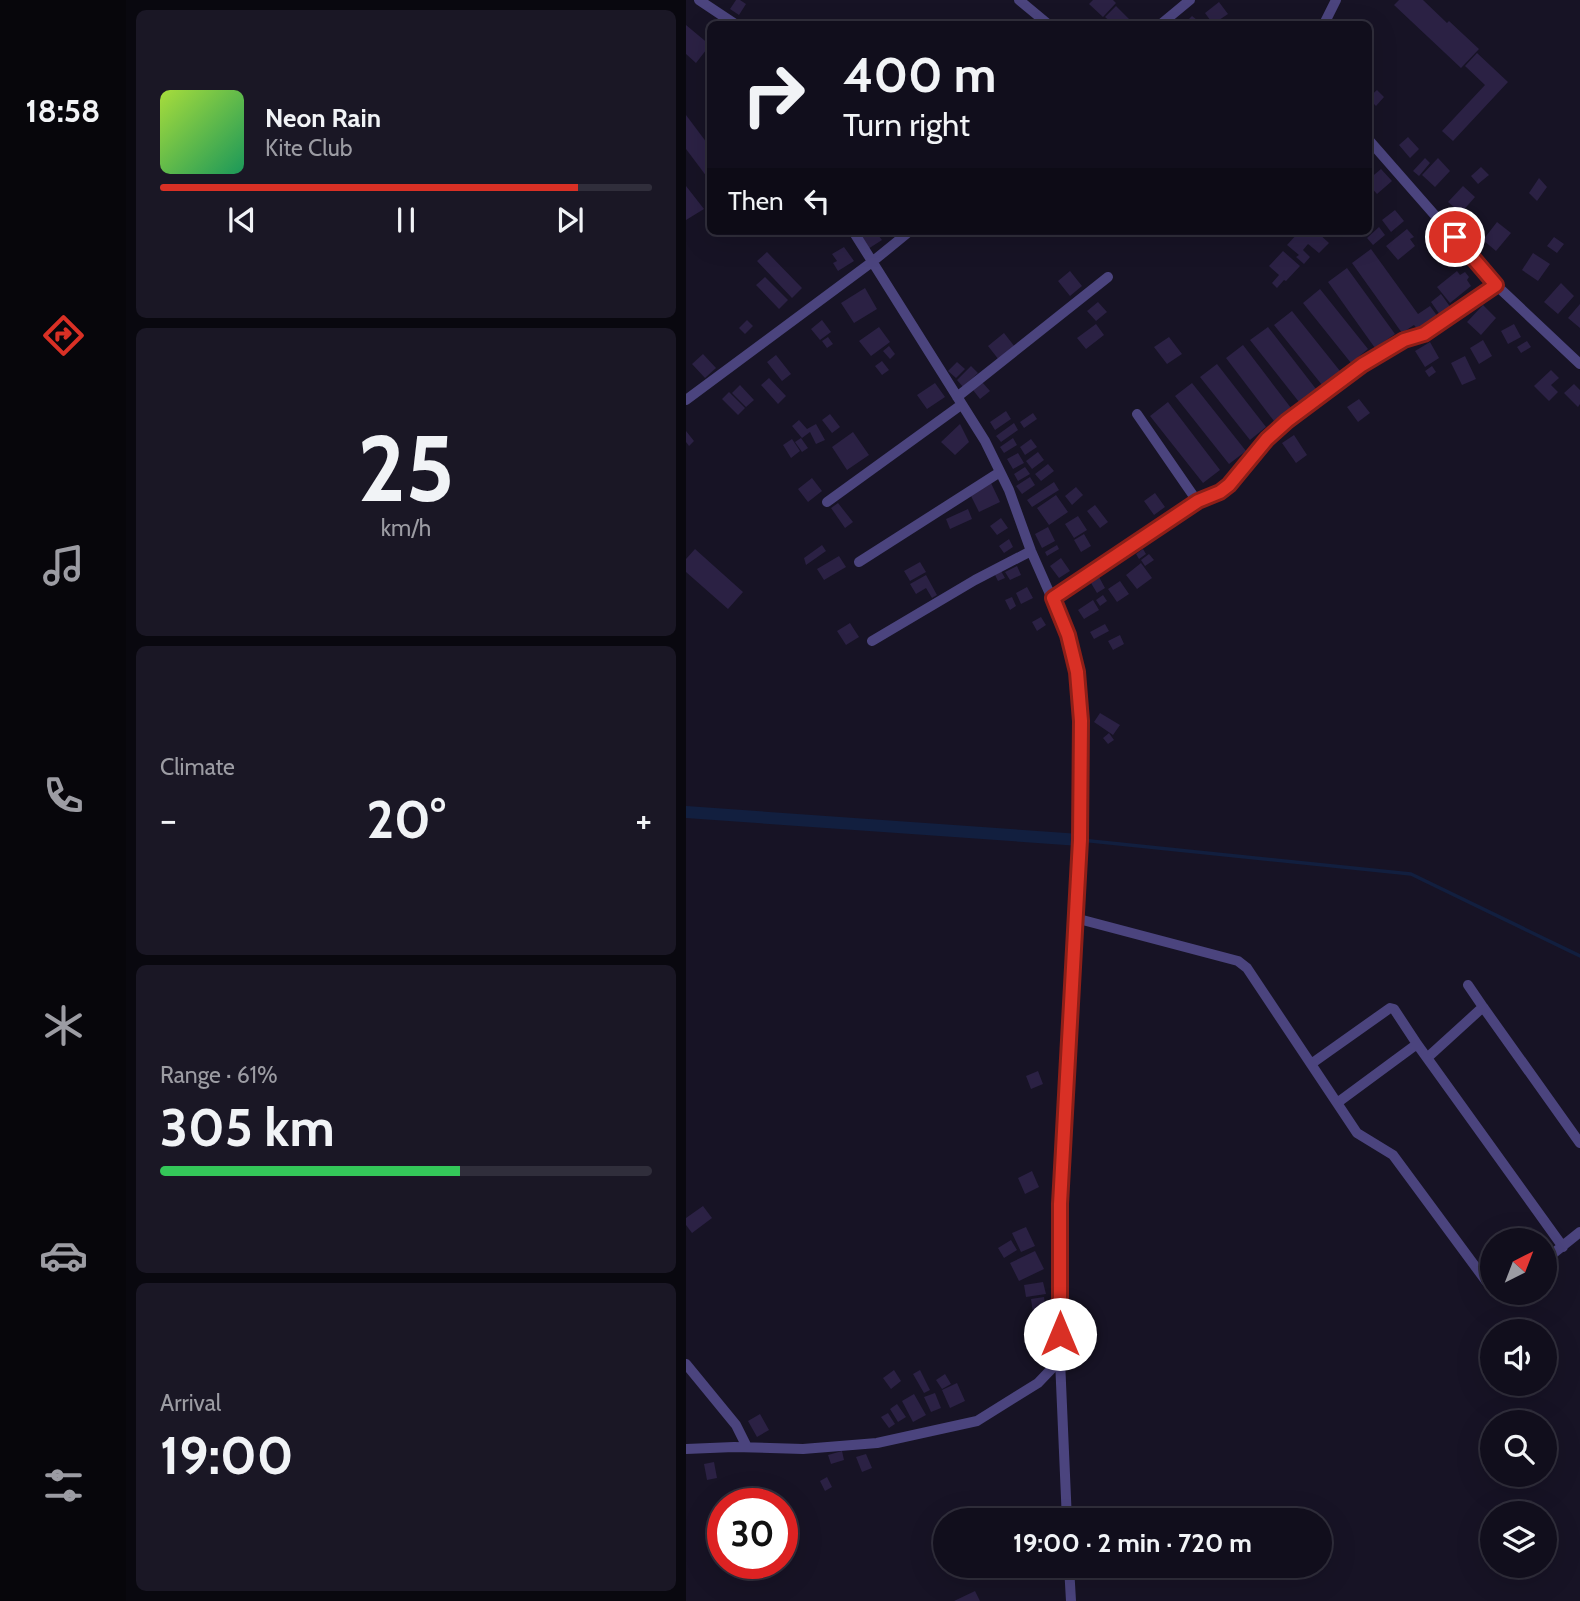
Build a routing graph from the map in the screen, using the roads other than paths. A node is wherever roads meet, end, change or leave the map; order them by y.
1 (699, 0) edge
2 (1019, 0) edge
3 (1190, 0) edge
4 (1336, 0) edge
5 (730, 21) edge
6 (1044, 21) edge
7 (1165, 21) edge
8 (1326, 21) edge
9 (1372, 144) edge
10 (855, 235) edge
11 (904, 235) edge
12 (872, 262) junction
13 (1108, 277) dead end
14 (1496, 285) junction
15 (1580, 364) edge
16 (686, 400) edge
17 (959, 401) junction
18 (1137, 414) dead end
19 (1000, 472) junction
20 (1198, 501) junction
21 (827, 502) dead end
22 (1031, 551) junction
23 (859, 562) dead end
24 (1053, 598) junction
25 (872, 641) dead end
26 (1075, 918) junction
27 (1468, 985) dead end
28 (1483, 1007) junction
29 (1417, 1044) junction
30 (1427, 1058) junction
31 (1311, 1064) junction
32 (1337, 1103) junction
33 (1580, 1143) edge
34 (1580, 1232) edge
35 (1563, 1247) junction
36 (1558, 1251) edge
37 (1480, 1273) edge
38 (1060, 1360) junction
39 (686, 1364) edge
40 (747, 1447) junction
41 (686, 1449) edge
42 (1066, 1508) edge
43 (1070, 1578) edge
44 (1071, 1601) edge

1 - 5 street
2 - 6 street
3 - 7 street
4 - 8 street
9 - 14 street
10 - 12 street
11 - 12 street
12 - 16 street
12 - 17 street
13 - 17 street
14 - 15 street
14 - 20 street
17 - 19 street
17 - 21 street
18 - 20 street
19 - 22 street
19 - 23 street
20 - 24 street
22 - 24 street
22 - 25 street
24 - 26 street
26 - 31 street
26 - 38 street
27 - 28 street
28 - 30 street
28 - 33 street
29 - 30 street
29 - 31 street
29 - 32 street
30 - 35 street
31 - 32 street
32 - 37 street
34 - 35 street
35 - 36 street
38 - 40 street
38 - 42 street
39 - 40 street
40 - 41 street
43 - 44 street

